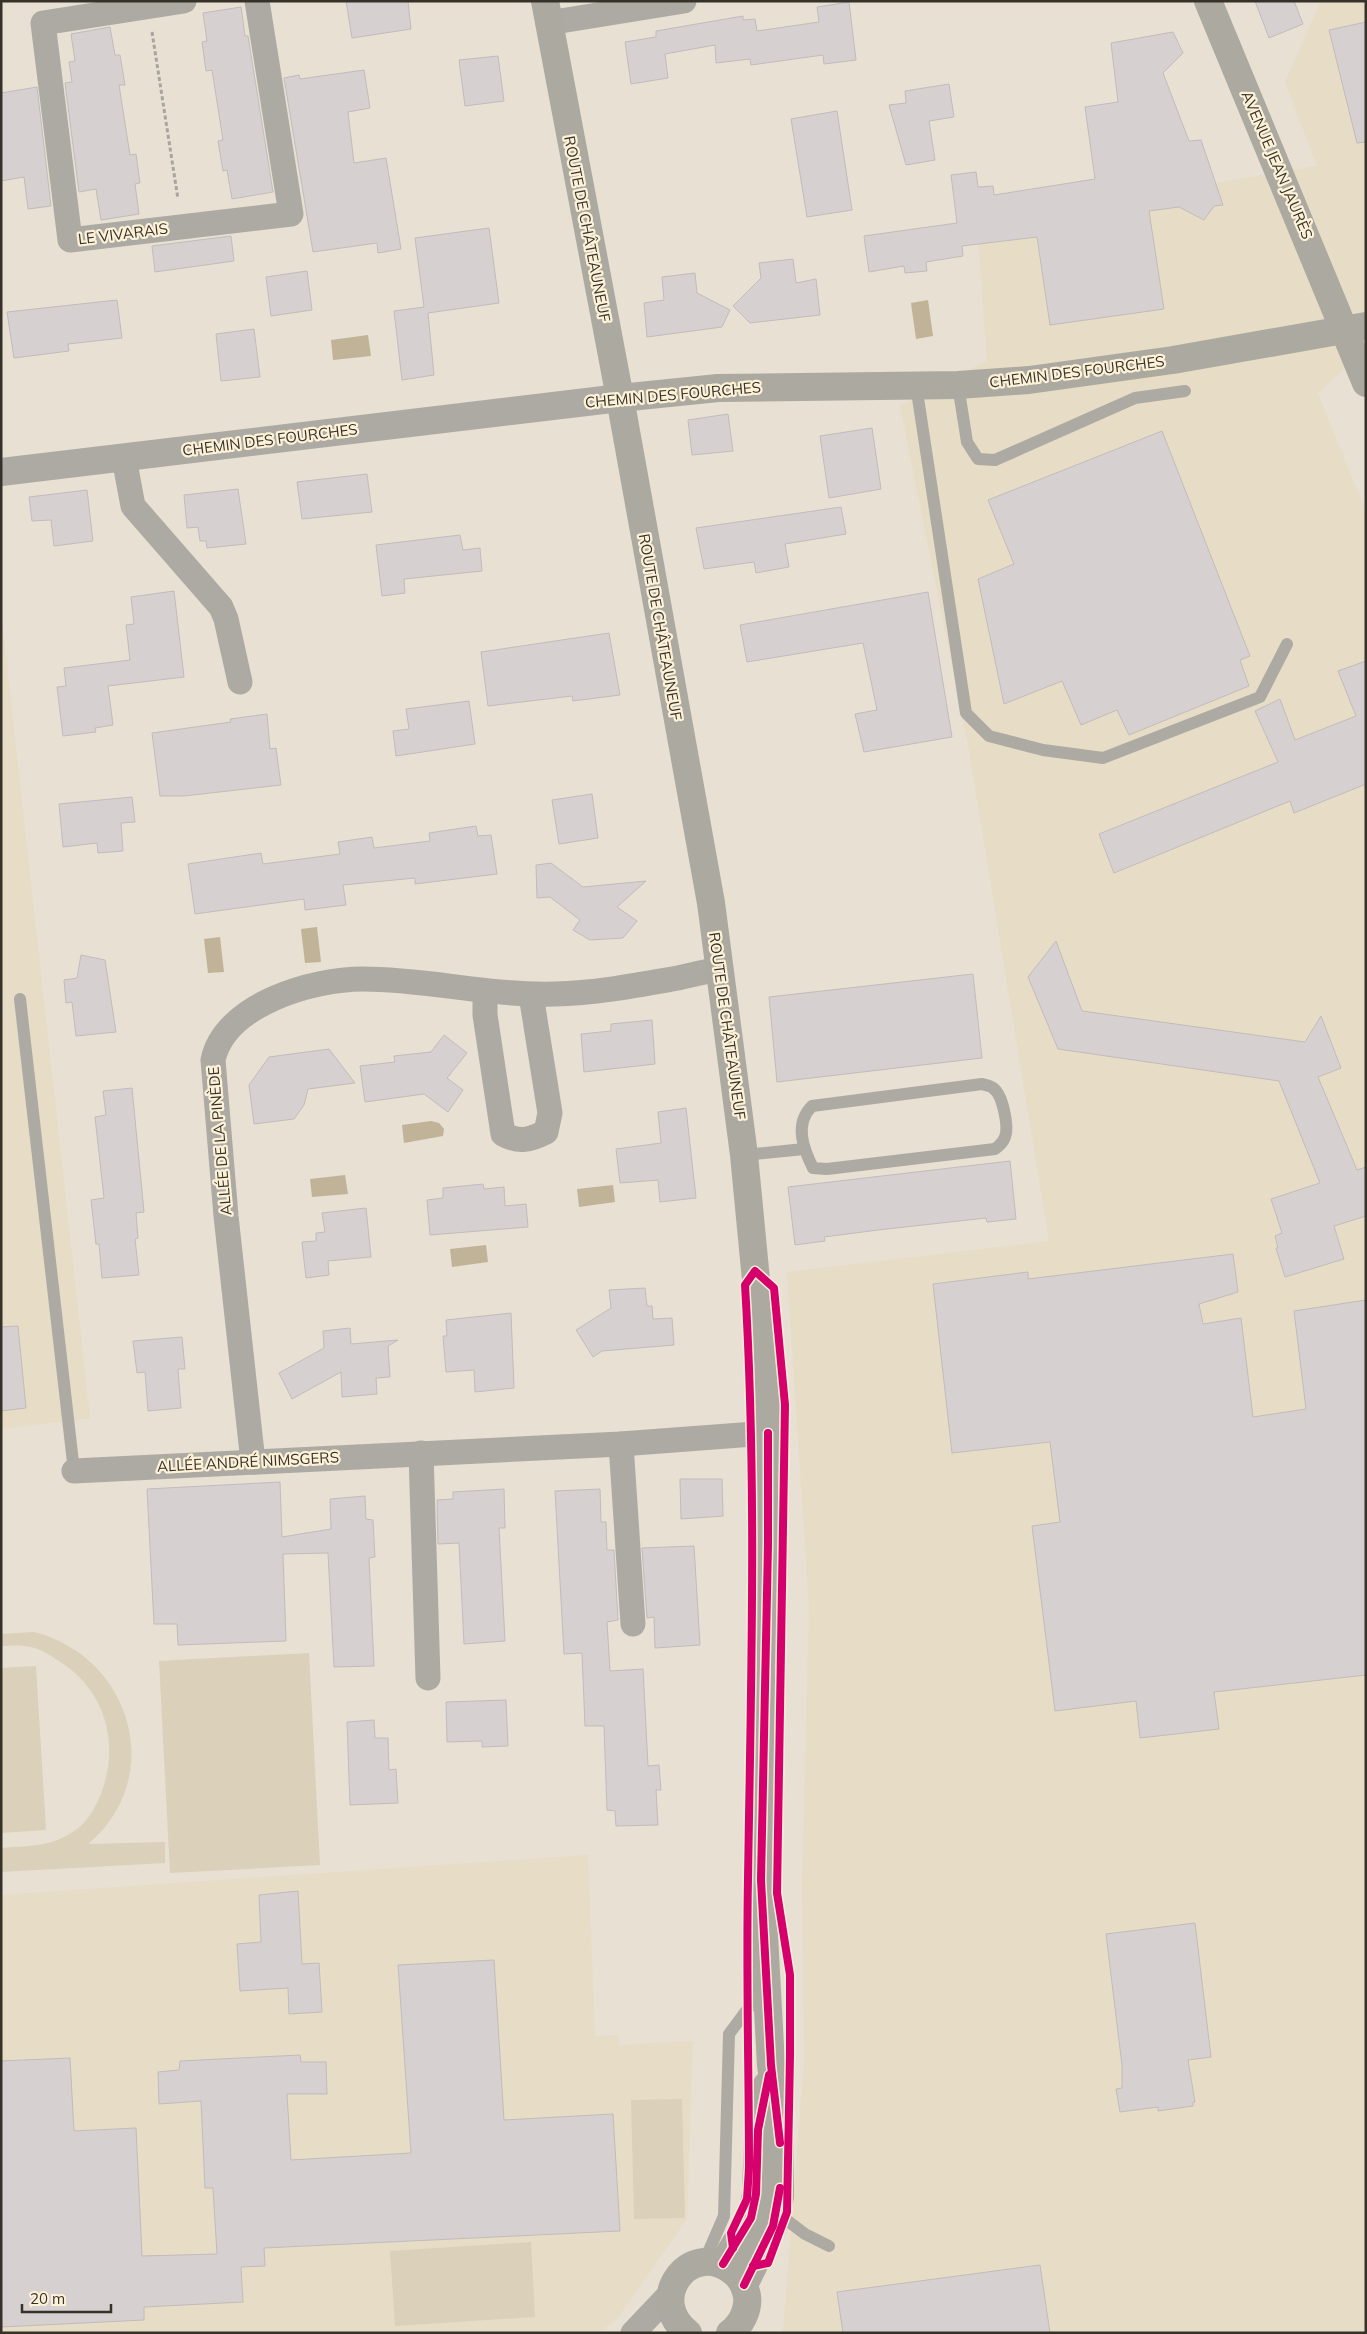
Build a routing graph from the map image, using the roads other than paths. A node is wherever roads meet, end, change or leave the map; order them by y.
1 (184, 1) edge
2 (257, 1) edge
3 (684, 1) edge
4 (1208, 1) edge
5 (547, 12) edge
6 (1355, 328) edge
7 (1366, 383) edge
8 (916, 385) junction
9 (958, 385) junction
10 (1185, 391) dead end
11 (620, 398) junction
12 (124, 458) junction
13 (1, 472) edge
14 (1287, 644) dead end
15 (240, 682) dead end
16 (719, 970) junction
17 (485, 991) junction
18 (531, 995) junction
19 (20, 999) dead end
20 (804, 1149) junction
21 (744, 1155) junction
22 (768, 1434) junction
23 (621, 1444) junction
24 (421, 1454) junction
25 (253, 1462) junction
26 (74, 1471) joint
27 (633, 1624) dead end
28 (428, 1678) dead end
29 (766, 1983) junction
30 (771, 2065) junction
31 (776, 2212) junction
32 (829, 2246) dead end
33 (714, 2263) junction
34 (744, 2285) junction
35 (671, 2293) junction
36 (737, 2330) edge
37 (634, 2333) edge
38 (688, 2333) edge

1 - 2 street, LE VIVARAIS
3 - 5 street
4 - 6 main road, AVENUE JEAN JAURÈS
5 - 11 main road, ROUTE DE CHÂTEAUNEUF
6 - 7 main road, AVENUE JEAN JAURÈS
6 - 9 main road, CHEMIN DES FOURCHES
8 - 9 main road, CHEMIN DES FOURCHES
8 - 11 main road, CHEMIN DES FOURCHES
8 - 14 lane
9 - 10 lane
11 - 12 street, CHEMIN DES FOURCHES
11 - 16 main road, ROUTE DE CHÂTEAUNEUF
12 - 13 street, CHEMIN DES FOURCHES
12 - 15 street
16 - 18 street, ALLÉE DE LA PINÈDE
16 - 21 main road, ROUTE DE CHÂTEAUNEUF
17 - 18 street, ALLÉE DE LA PINÈDE
17 - 18 street
17 - 25 street, ALLÉE DE LA PINÈDE
19 - 26 lane
20 - 20 lane
20 - 21 lane
21 - 22 main road, ROUTE DE CHÂTEAUNEUF
22 - 23 street, ALLÉE ANDRÉ NIMSGERS
22 - 29 main road, ROUTE DE CHÂTEAUNEUF
23 - 24 street, ALLÉE ANDRÉ NIMSGERS
23 - 27 street
24 - 25 street, ALLÉE ANDRÉ NIMSGERS
24 - 28 street
25 - 26 street, ALLÉE ANDRÉ NIMSGERS
29 - 30 main road, ROUTE DE CHÂTEAUNEUF
29 - 33 lane
30 - 31 main road, ROUTE DE CHÂTEAUNEUF
30 - 33 main road, ROUTE DE CHÂTEAUNEUF
31 - 32 lane
31 - 34 main road, ROUTE DE CHÂTEAUNEUF
33 - 34 main road
33 - 35 main road
34 - 36 main road
35 - 37 street
35 - 38 main road

